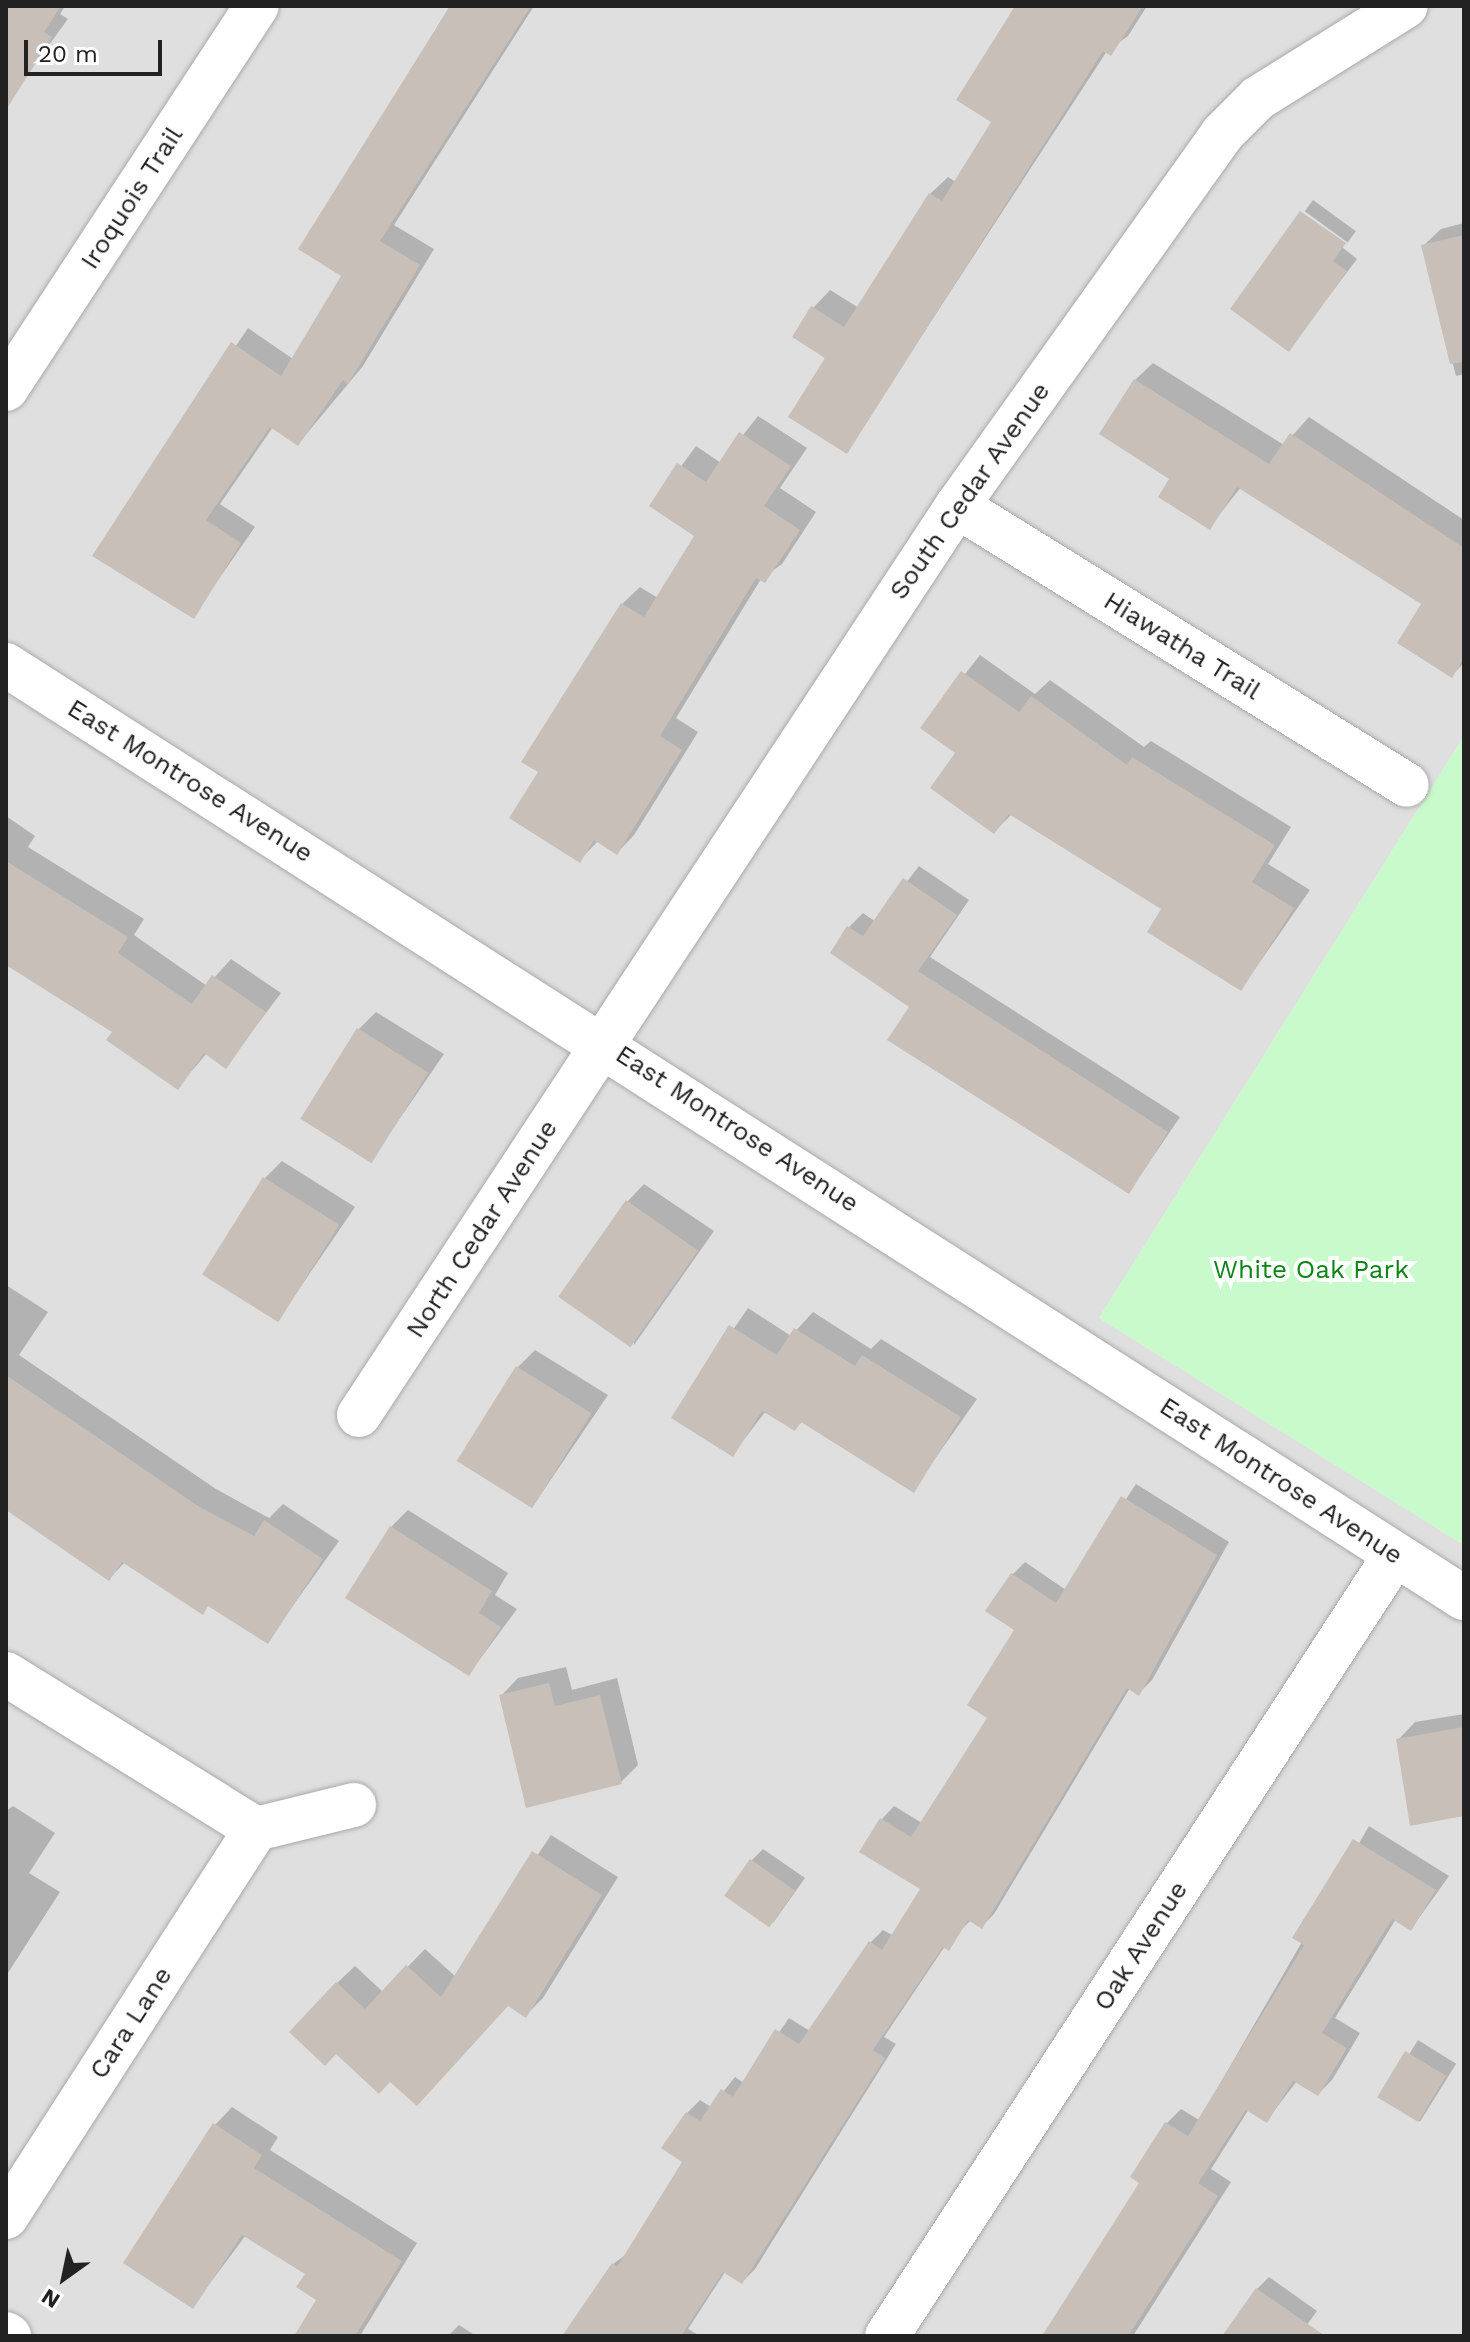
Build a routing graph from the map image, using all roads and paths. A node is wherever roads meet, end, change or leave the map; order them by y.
1 (257, 6) edge
2 (1406, 6) edge
3 (6, 389) edge
4 (957, 506) junction
5 (6, 665) edge
6 (1407, 785) dead end
7 (603, 1042) junction
8 (359, 1415) dead end
9 (1395, 1555) junction
10 (1464, 1598) edge
11 (6, 1674) edge
12 (354, 1805) dead end
13 (256, 1829) junction
14 (6, 2217) edge
15 (887, 2336) edge

1 - 3 street, Iroquois Trail
2 - 4 street, South Cedar Avenue
4 - 6 street, Hiawatha Trail
4 - 7 street, South Cedar Avenue
5 - 7 street, East Montrose Avenue
7 - 8 street, North Cedar Avenue
7 - 9 street, East Montrose Avenue
9 - 10 street, East Montrose Avenue
9 - 15 street, Oak Avenue
11 - 13 street
12 - 13 street
13 - 14 street, Cara Lane

